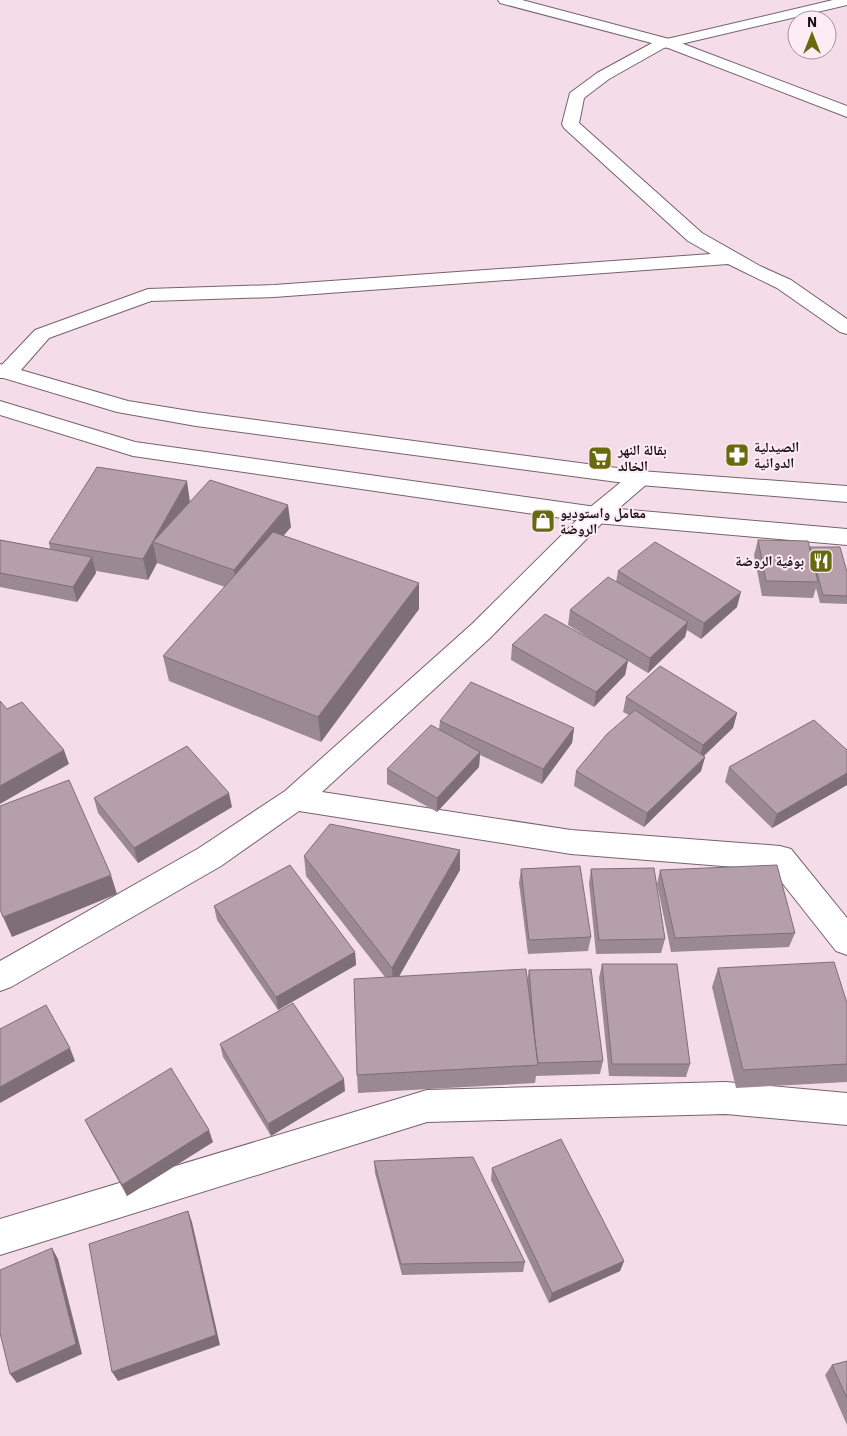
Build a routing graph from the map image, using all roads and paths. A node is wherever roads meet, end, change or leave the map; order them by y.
1 (505, 0) edge
2 (847, 0) edge
3 (663, 44) junction
4 (847, 112) edge
5 (847, 125) edge
6 (731, 258) junction
7 (847, 328) edge
8 (3, 371) edge
9 (0, 408) edge
10 (640, 478) junction
11 (847, 494) edge
12 (596, 516) junction
13 (847, 537) edge
14 (295, 799) junction
15 (847, 941) edge
16 (0, 976) edge
17 (847, 1110) edge
18 (0, 1237) edge

1 - 3 street
2 - 3 street
3 - 4 street
3 - 5 street
3 - 6 street
6 - 7 street
6 - 8 street
8 - 10 street
9 - 12 street
10 - 11 street
10 - 12 street
12 - 13 street
12 - 14 street
14 - 15 street
14 - 16 street
17 - 18 street

